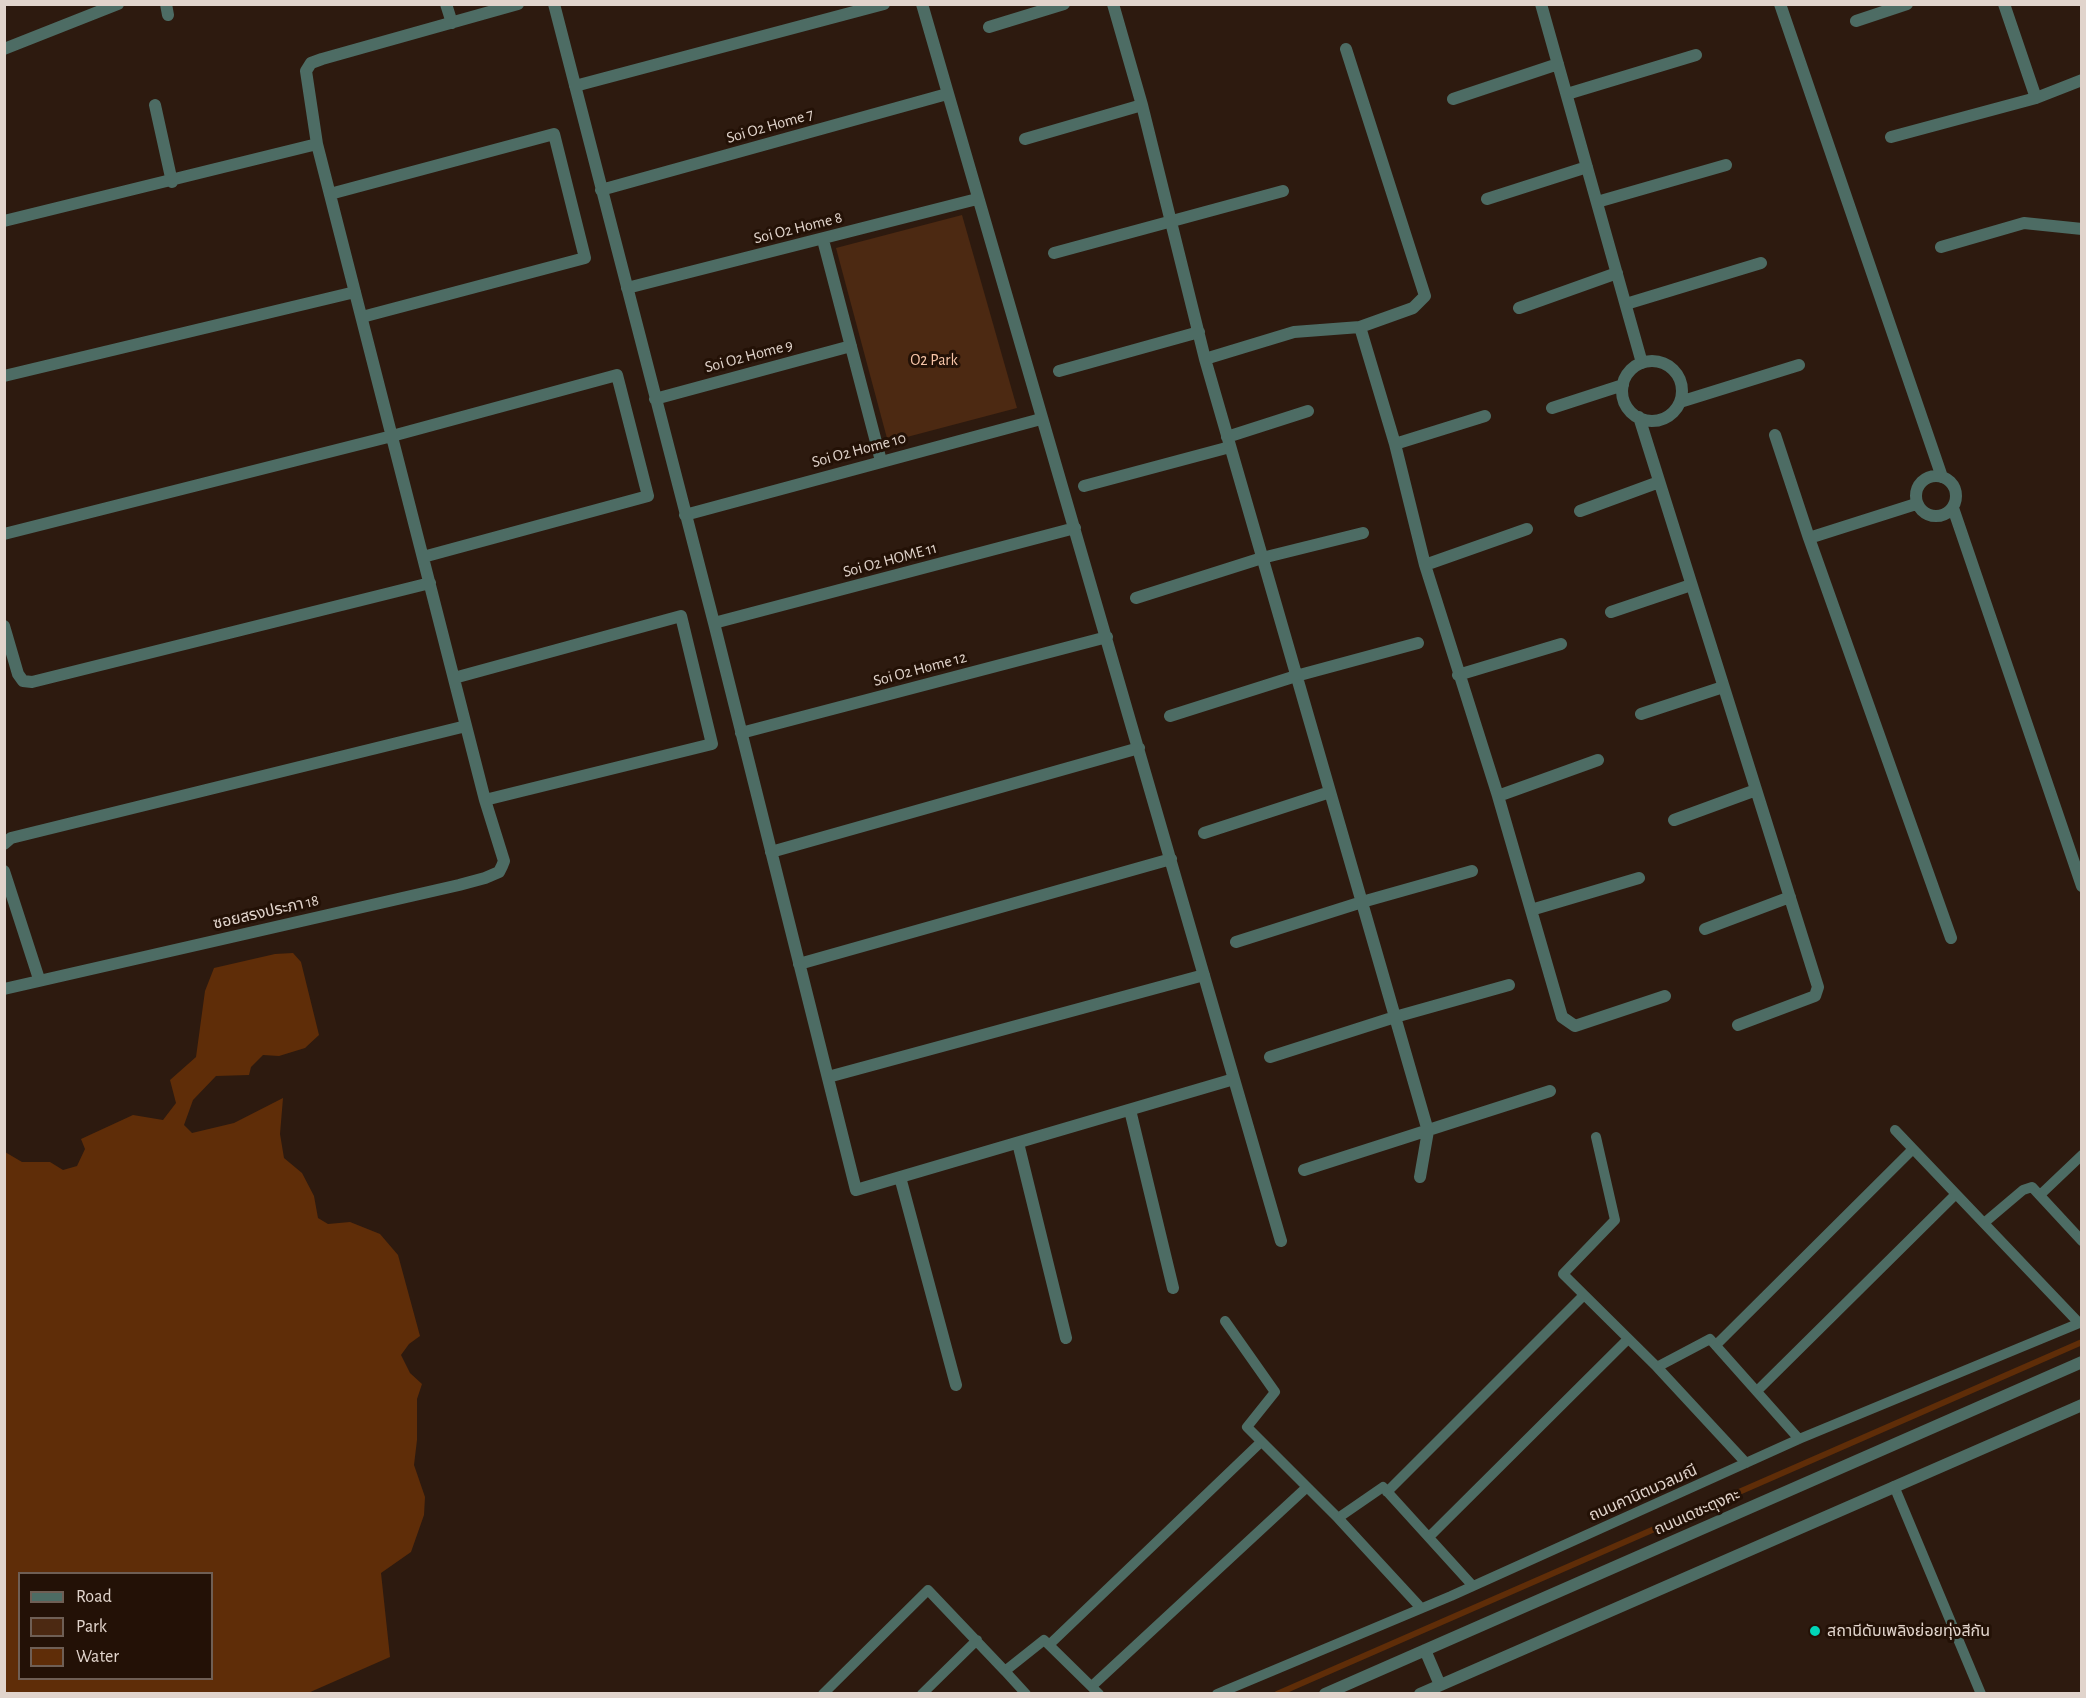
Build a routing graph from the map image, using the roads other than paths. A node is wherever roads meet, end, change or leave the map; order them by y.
1 (118, 4) edge
2 (446, 4) edge
3 (518, 4) edge
4 (554, 4) edge
5 (884, 4) edge
6 (922, 4) edge
7 (1064, 4) edge
8 (1113, 4) edge
9 (1541, 4) edge
10 (1780, 4) edge
11 (1907, 4) edge
12 (2004, 4) edge
13 (91, 9) edge
14 (1856, 21) dead end
15 (452, 23) junction
16 (989, 27) dead end
17 (4, 48) edge
18 (1346, 49) dead end
19 (1696, 55) dead end
20 (1558, 64) junction
21 (2082, 80) edge
22 (575, 86) junction
23 (947, 94) junction
24 (1567, 94) junction
25 (2036, 98) junction
26 (1453, 99) dead end
27 (155, 105) dead end
28 (1142, 105) junction
29 (1892, 137) dead end
30 (1025, 139) dead end
31 (317, 144) junction
32 (1726, 165) dead end
33 (1587, 167) junction
34 (172, 182) junction
35 (602, 190) junction
36 (1283, 191) dead end
37 (330, 194) junction
38 (977, 199) junction
39 (1487, 199) dead end
40 (1597, 202) junction
41 (4, 221) edge
42 (1172, 222) junction
43 (2082, 229) edge
44 (823, 240) junction
45 (1941, 247) dead end
46 (1054, 253) dead end
47 (1761, 263) dead end
48 (1617, 273) junction
49 (627, 288) junction
50 (355, 292) junction
51 (1626, 304) junction
52 (1519, 308) dead end
53 (362, 317) junction
54 (1360, 327) junction
55 (1199, 332) junction
56 (851, 346) junction
57 (1205, 359) junction
58 (1642, 363) junction
59 (1799, 365) dead end
60 (1059, 371) dead end
61 (4, 376) edge
62 (1623, 385) junction
63 (656, 399) junction
64 (1680, 402) junction
65 (1552, 408) dead end
66 (1308, 411) dead end
67 (1485, 416) dead end
68 (1639, 417) junction
69 (1041, 419) junction
70 (1775, 435) dead end
71 (392, 436) junction
72 (1229, 442) junction
73 (1395, 444) junction
74 (881, 461) junction
75 (1942, 477) junction
76 (1659, 482) junction
77 (1084, 486) dead end
78 (1916, 504) junction
79 (1953, 508) junction
80 (1580, 511) dead end
81 (686, 514) junction
82 (1075, 528) junction
83 (1527, 529) dead end
84 (1363, 533) dead end
85 (4, 534) edge
86 (1809, 538) junction
87 (423, 557) junction
88 (1262, 558) junction
89 (1425, 565) junction
90 (430, 583) junction
91 (1691, 585) junction
92 (1136, 598) dead end
93 (1611, 612) dead end
94 (714, 623) junction
95 (4, 626) edge
96 (1107, 637) junction
97 (1418, 643) dead end
98 (1561, 644) dead end
99 (1458, 675) junction
100 (1296, 676) junction
101 (454, 678) junction
102 (1724, 687) junction
103 (1641, 714) dead end
104 (1170, 716) dead end
105 (466, 726) junction
106 (741, 733) junction
107 (1139, 748) junction
108 (1598, 760) dead end
109 (1756, 790) junction
110 (1330, 792) junction
111 (1498, 796) junction
112 (485, 800) junction
113 (1674, 820) dead end
114 (1204, 833) dead end
115 (4, 844) edge
116 (771, 852) junction
117 (1171, 859) junction
118 (4, 871) edge
119 (1472, 871) dead end
120 (1639, 878) dead end
121 (2082, 886) edge
122 (1790, 897) junction
123 (1362, 902) junction
124 (1531, 910) junction
125 (1705, 929) dead end
126 (1951, 938) dead end
127 (1236, 942) dead end
128 (799, 964) junction
129 (1204, 975) junction
130 (39, 980) junction
131 (1509, 985) dead end
132 (4, 989) edge
133 (1665, 996) dead end
134 (1395, 1017) junction
135 (1738, 1025) dead end
136 (1270, 1057) dead end
137 (828, 1077) junction
138 (1234, 1079) junction
139 (1550, 1091) dead end
140 (1131, 1110) junction
141 (1895, 1130) dead end
142 (1428, 1131) junction
143 (1596, 1137) dead end
144 (1018, 1143) junction
145 (1913, 1149) junction
146 (2082, 1155) edge
147 (1304, 1170) dead end
148 (900, 1177) junction
149 (1420, 1177) dead end
150 (1956, 1194) junction
151 (2040, 1195) junction
152 (1984, 1224) junction
153 (2081, 1239) edge
154 (1281, 1241) dead end
155 (1173, 1288) dead end
156 (1584, 1295) junction
157 (1225, 1321) dead end
158 (2080, 1322) edge
159 (1066, 1338) dead end
160 (1628, 1339) junction
161 (1716, 1345) junction
162 (2082, 1362) edge
163 (1657, 1367) junction
164 (956, 1385) dead end
165 (1758, 1390) junction
166 (2082, 1405) edge
167 (1799, 1439) junction
168 (1261, 1442) junction
169 (1746, 1463) junction
170 (1894, 1486) junction
171 (1307, 1487) junction
172 (1387, 1492) junction
173 (1338, 1518) junction
174 (1429, 1537) junction
175 (1472, 1585) junction
176 (1421, 1608) junction
177 (976, 1640) junction
178 (1050, 1644) junction
179 (1425, 1650) junction
180 (1005, 1671) junction
181 (1440, 1685) junction
182 (1096, 1690) edge
183 (823, 1694) edge
184 (922, 1694) edge
185 (1026, 1694) edge
186 (1217, 1694) edge
187 (1325, 1694) edge
188 (1420, 1694) edge
189 (1981, 1694) edge

1 - 13 street
2 - 15 street
3 - 15 street
4 - 22 street
5 - 22 street
6 - 23 street
7 - 16 street
8 - 28 street
9 - 20 street
10 - 75 street
11 - 14 street
12 - 25 street
13 - 17 street
15 - 31 street
18 - 54 street
19 - 24 street
20 - 24 street
20 - 26 street
21 - 25 street
22 - 35 street
23 - 35 street, Soi O2 Home 7
23 - 38 street
24 - 33 street
25 - 29 street
27 - 34 street
28 - 30 street
28 - 42 street
31 - 34 street
31 - 37 street
32 - 40 street
33 - 39 street
33 - 40 street
34 - 41 street
35 - 49 street
36 - 42 street
37 - 50 street
37 - 53 street
38 - 44 street, Soi O2 Home 8
38 - 69 street
40 - 48 street
42 - 46 street
42 - 55 street
43 - 45 street
44 - 49 street, Soi O2 Home 8
44 - 56 street
47 - 51 street
48 - 51 street
48 - 52 street
49 - 63 street
50 - 53 street
50 - 61 street
51 - 58 street
53 - 71 street
54 - 57 street
54 - 73 street
55 - 57 street
55 - 60 street
56 - 63 street, Soi O2 Home 9
56 - 74 street
57 - 72 street
58 - 62 street
58 - 64 street
59 - 64 street
62 - 65 street
62 - 68 street
63 - 81 street
64 - 68 street
66 - 72 street
67 - 73 street
68 - 76 street
69 - 74 street, Soi O2 Home 10
69 - 82 street
70 - 86 street
71 - 85 street
71 - 87 street
71 - 87 street
72 - 77 street
72 - 88 street
73 - 89 street
74 - 81 street, Soi O2 Home 10
75 - 78 street
75 - 79 street
76 - 80 street
76 - 91 street
78 - 79 street
78 - 86 street
79 - 121 street
81 - 94 street
82 - 94 street, Soi O2 HOME 11
82 - 96 street
83 - 89 street
84 - 88 street
86 - 126 street
87 - 90 street
88 - 92 street
88 - 100 street
89 - 99 street
90 - 95 street
90 - 101 street
91 - 93 street
91 - 102 street
94 - 106 street
96 - 106 street, Soi O2 Home 12
96 - 107 street
97 - 100 street
98 - 99 street
99 - 111 street
100 - 104 street
100 - 110 street
101 - 105 street
101 - 112 street
102 - 103 street
102 - 109 street
105 - 112 street
105 - 115 street
106 - 116 street
107 - 116 street
107 - 117 street
108 - 111 street
109 - 113 street
109 - 122 street
110 - 114 street
110 - 123 street
111 - 124 street
112 - 130 street, ซอยสรงประภา 18
116 - 128 street
117 - 128 street
117 - 129 street
118 - 130 street
119 - 123 street
120 - 124 street
122 - 125 street
122 - 135 street
123 - 127 street
123 - 134 street
124 - 133 street
128 - 137 street
129 - 137 street
129 - 138 street
130 - 132 street, ซอยสรงประภา 18
131 - 134 street
134 - 136 street
134 - 142 street
137 - 148 street
138 - 140 street
138 - 154 street
139 - 142 street
140 - 144 street
140 - 155 street
141 - 145 lane
142 - 147 street
142 - 149 street
143 - 156 lane
144 - 148 street
144 - 159 street
145 - 150 lane
145 - 161 lane
146 - 151 lane
148 - 164 street
150 - 152 lane
150 - 165 lane
151 - 152 lane
151 - 153 lane
152 - 158 lane
156 - 160 lane
156 - 172 lane
157 - 168 lane
158 - 167 lane, ถนนคานิตนวลมณี
160 - 163 lane
160 - 174 lane
161 - 163 lane
161 - 165 lane
162 - 179 street, ถนนเดชะตุงคะ
163 - 169 lane
165 - 167 lane
166 - 170 street
167 - 169 lane, ถนนคานิตนวลมณี
168 - 171 lane
168 - 178 lane
169 - 175 lane, ถนนคานิตนวลมณี
170 - 181 street
170 - 189 lane
171 - 173 lane
171 - 182 lane
172 - 173 lane
172 - 174 lane
173 - 176 lane
174 - 175 lane
175 - 176 lane, ถนนคานิตนวลมณี
176 - 186 lane, ถนนคานิตนวลมณี
177 - 180 lane
177 - 183 lane
177 - 184 lane
178 - 180 lane
178 - 182 lane
179 - 181 street
179 - 187 street, ถนนเดชะตุงคะ
180 - 185 lane
181 - 188 street

